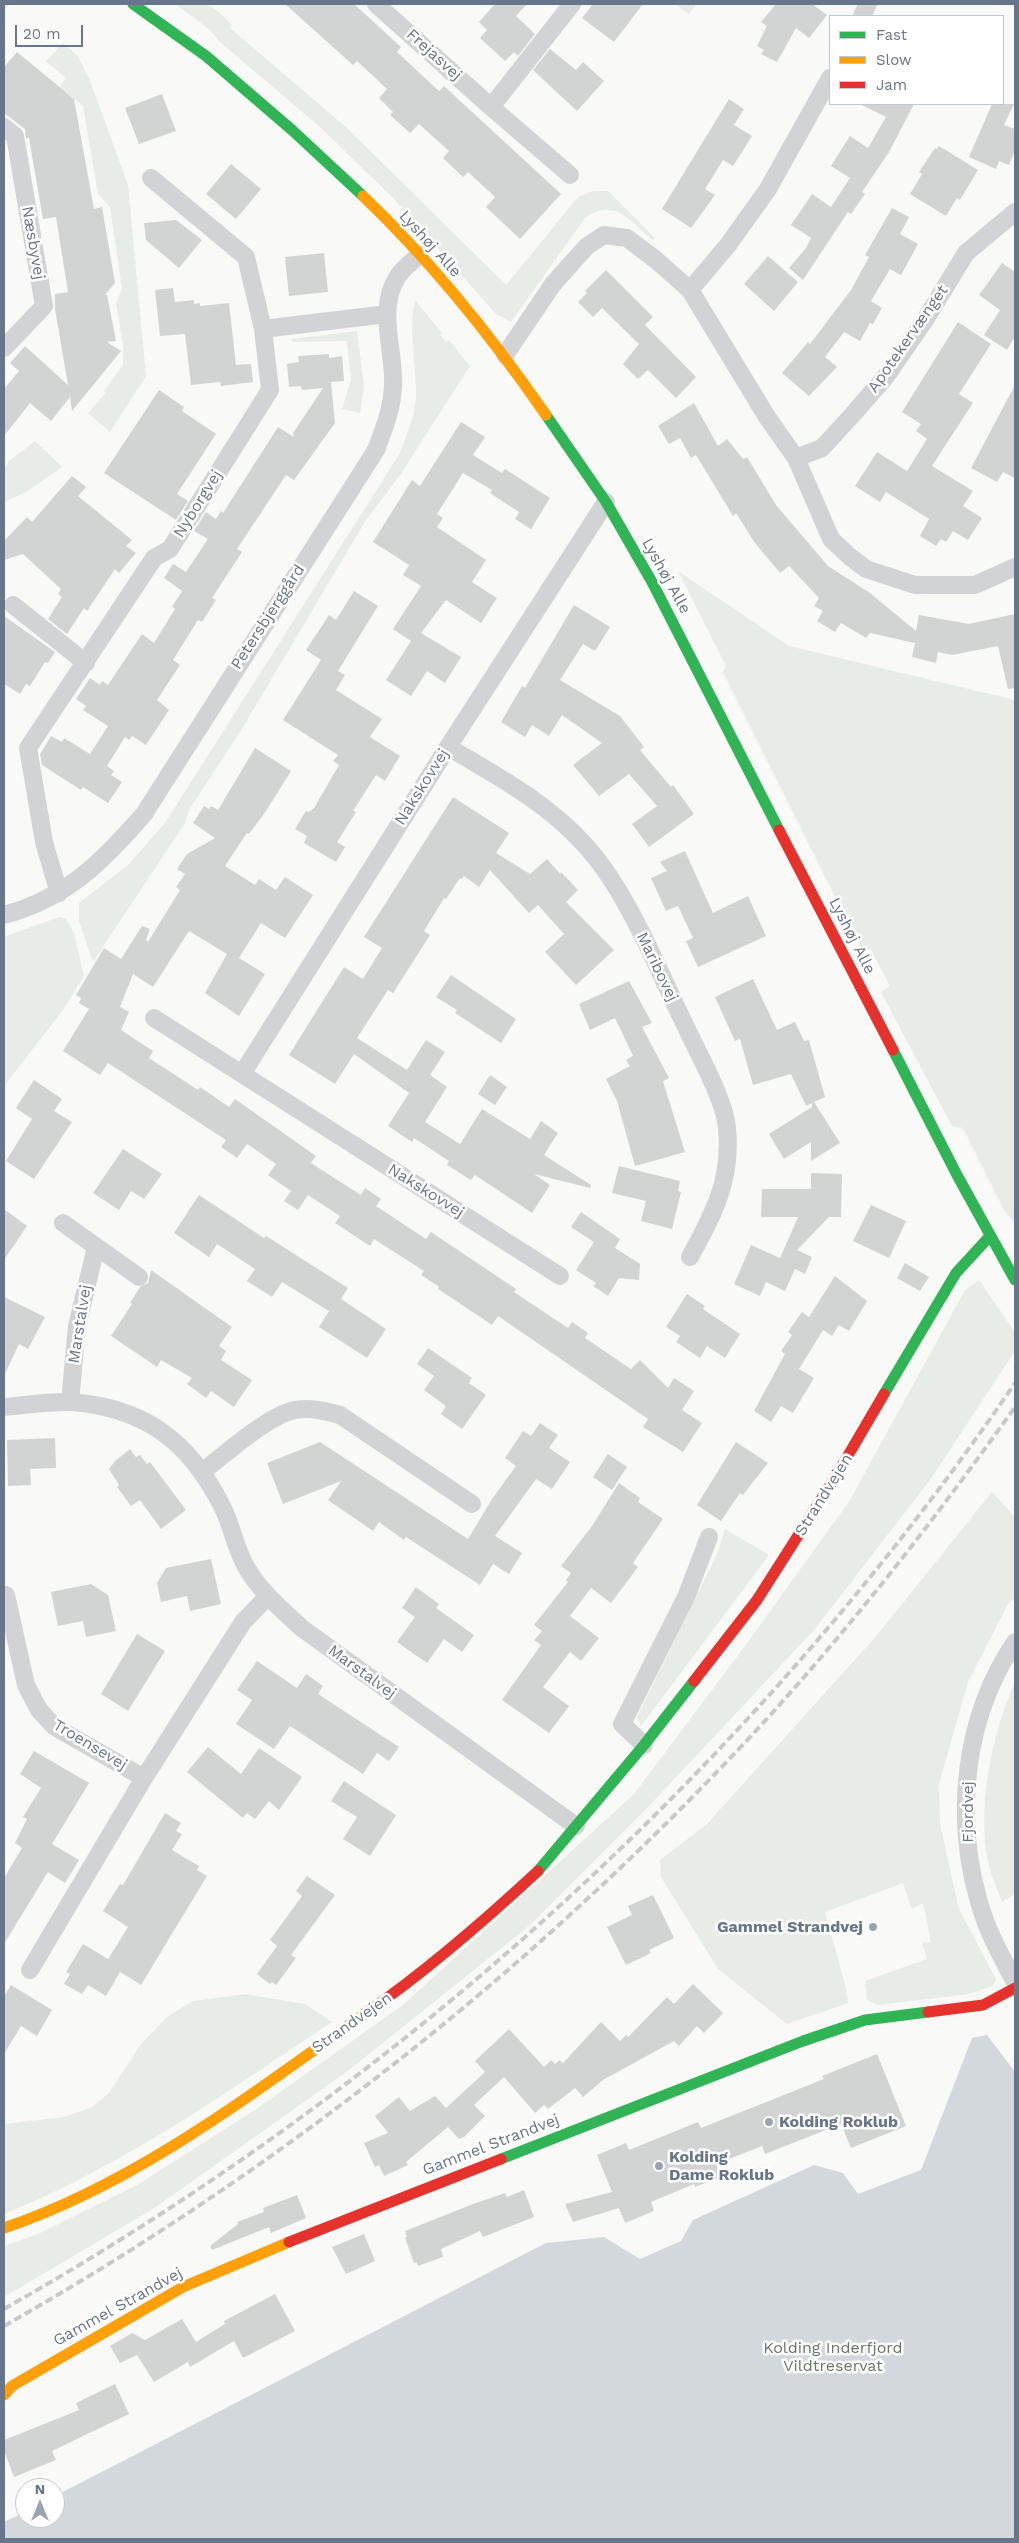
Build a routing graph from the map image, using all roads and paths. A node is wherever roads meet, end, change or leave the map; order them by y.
1 (133, 4) edge
2 (376, 4) edge
3 (572, 4) edge
4 (829, 80) edge
5 (491, 107) junction
6 (4, 127) edge
7 (570, 174) dead end
8 (151, 178) dead end
9 (1015, 212) edge
10 (420, 254) junction
11 (690, 290) junction
12 (387, 314) junction
13 (264, 329) junction
14 (4, 348) edge
15 (505, 355) junction
16 (796, 458) junction
17 (606, 502) junction
18 (1015, 567) edge
19 (13, 605) dead end
20 (86, 662) junction
21 (448, 747) junction
22 (59, 894) junction
23 (4, 915) edge
24 (154, 1018) dead end
25 (242, 1074) junction
26 (63, 1223) dead end
27 (990, 1236) junction
28 (96, 1247) junction
29 (690, 1257) dead end
30 (560, 1276) dead end
31 (139, 1277) dead end
32 (1015, 1280) edge
33 (70, 1402) junction
34 (4, 1407) edge
35 (203, 1471) junction
36 (472, 1504) dead end
37 (710, 1536) dead end
38 (6, 1595) dead end
39 (268, 1596) junction
40 (1015, 1642) edge
41 (644, 1745) junction
42 (144, 1778) junction
43 (576, 1826) junction
44 (30, 1970) dead end
45 (1015, 1982) edge
46 (1015, 1988) edge
47 (4, 2228) edge
48 (4, 2395) edge

1 - 10 street, Lyshøj Alle
2 - 5 street, Frejasvej
3 - 5 street
4 - 11 street
5 - 7 street, Frejasvej
6 - 14 street, Næsbyvej
8 - 13 street, Nyborgvej
9 - 16 street, Apotekervænget
10 - 12 street, Petersbjerggård
10 - 15 street, Lyshøj Alle
11 - 15 street
11 - 16 street
12 - 13 street
12 - 22 street, Petersbjerggård
13 - 20 street, Nyborgvej
15 - 17 street, Lyshøj Alle
16 - 18 street
17 - 21 street, Nakskovvej
17 - 27 street, Lyshøj Alle
19 - 20 street
20 - 22 street, Nyborgvej
21 - 25 street, Nakskovvej
21 - 29 street, Maribovej
22 - 23 street, Petersbjerggård
24 - 25 street, Nakskovvej
25 - 30 street, Nakskovvej
26 - 28 street
27 - 32 street, Lyshøj Alle
27 - 41 street, Strandvejen
28 - 31 street
28 - 33 street, Marstalvej
33 - 34 street, Marstalvej
33 - 35 street, Marstalvej
35 - 36 street
35 - 39 street, Marstalvej
37 - 41 street
38 - 42 street, Troensevej
39 - 42 street, Troensevej
39 - 43 street, Marstalvej
40 - 45 street, Fjordvej
41 - 43 street, Strandvejen
42 - 44 street, Troensevej
43 - 47 street, Strandvejen
46 - 48 street, Gammel Strandvej

